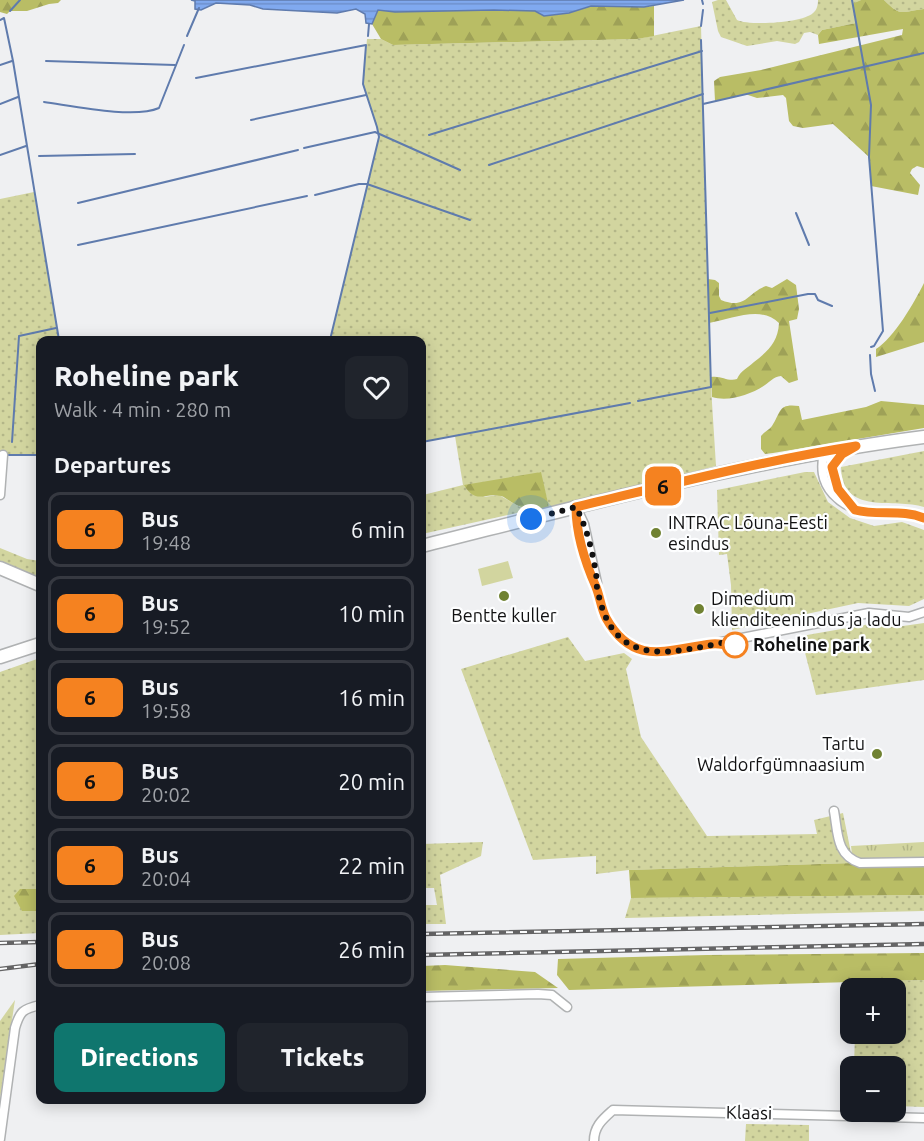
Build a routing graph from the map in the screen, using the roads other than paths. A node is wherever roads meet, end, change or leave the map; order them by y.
1 (924, 436) edge
2 (856, 446) junction
3 (824, 451) junction
4 (3, 455) dead end
5 (832, 467) junction
6 (0, 495) edge
7 (576, 507) junction
8 (855, 510) junction
9 (924, 518) edge
10 (426, 545) edge
11 (0, 568) edge
12 (36, 583) edge
13 (924, 612) edge
14 (36, 645) edge
15 (0, 657) edge
16 (834, 811) dead end
17 (924, 862) edge
18 (426, 997) edge
19 (36, 1006) edge
20 (567, 1007) dead end
21 (924, 1118) edge
22 (0, 1139) edge
23 (594, 1141) edge

1 - 2 main road
2 - 3 main road
2 - 5 street
3 - 5 street
3 - 7 main road
3 - 8 street
4 - 6 street
5 - 8 street
7 - 10 main road
7 - 13 street
8 - 9 street
11 - 12 main road
14 - 15 main road
16 - 17 street
18 - 20 street
19 - 22 street
21 - 23 street, Klaasi

